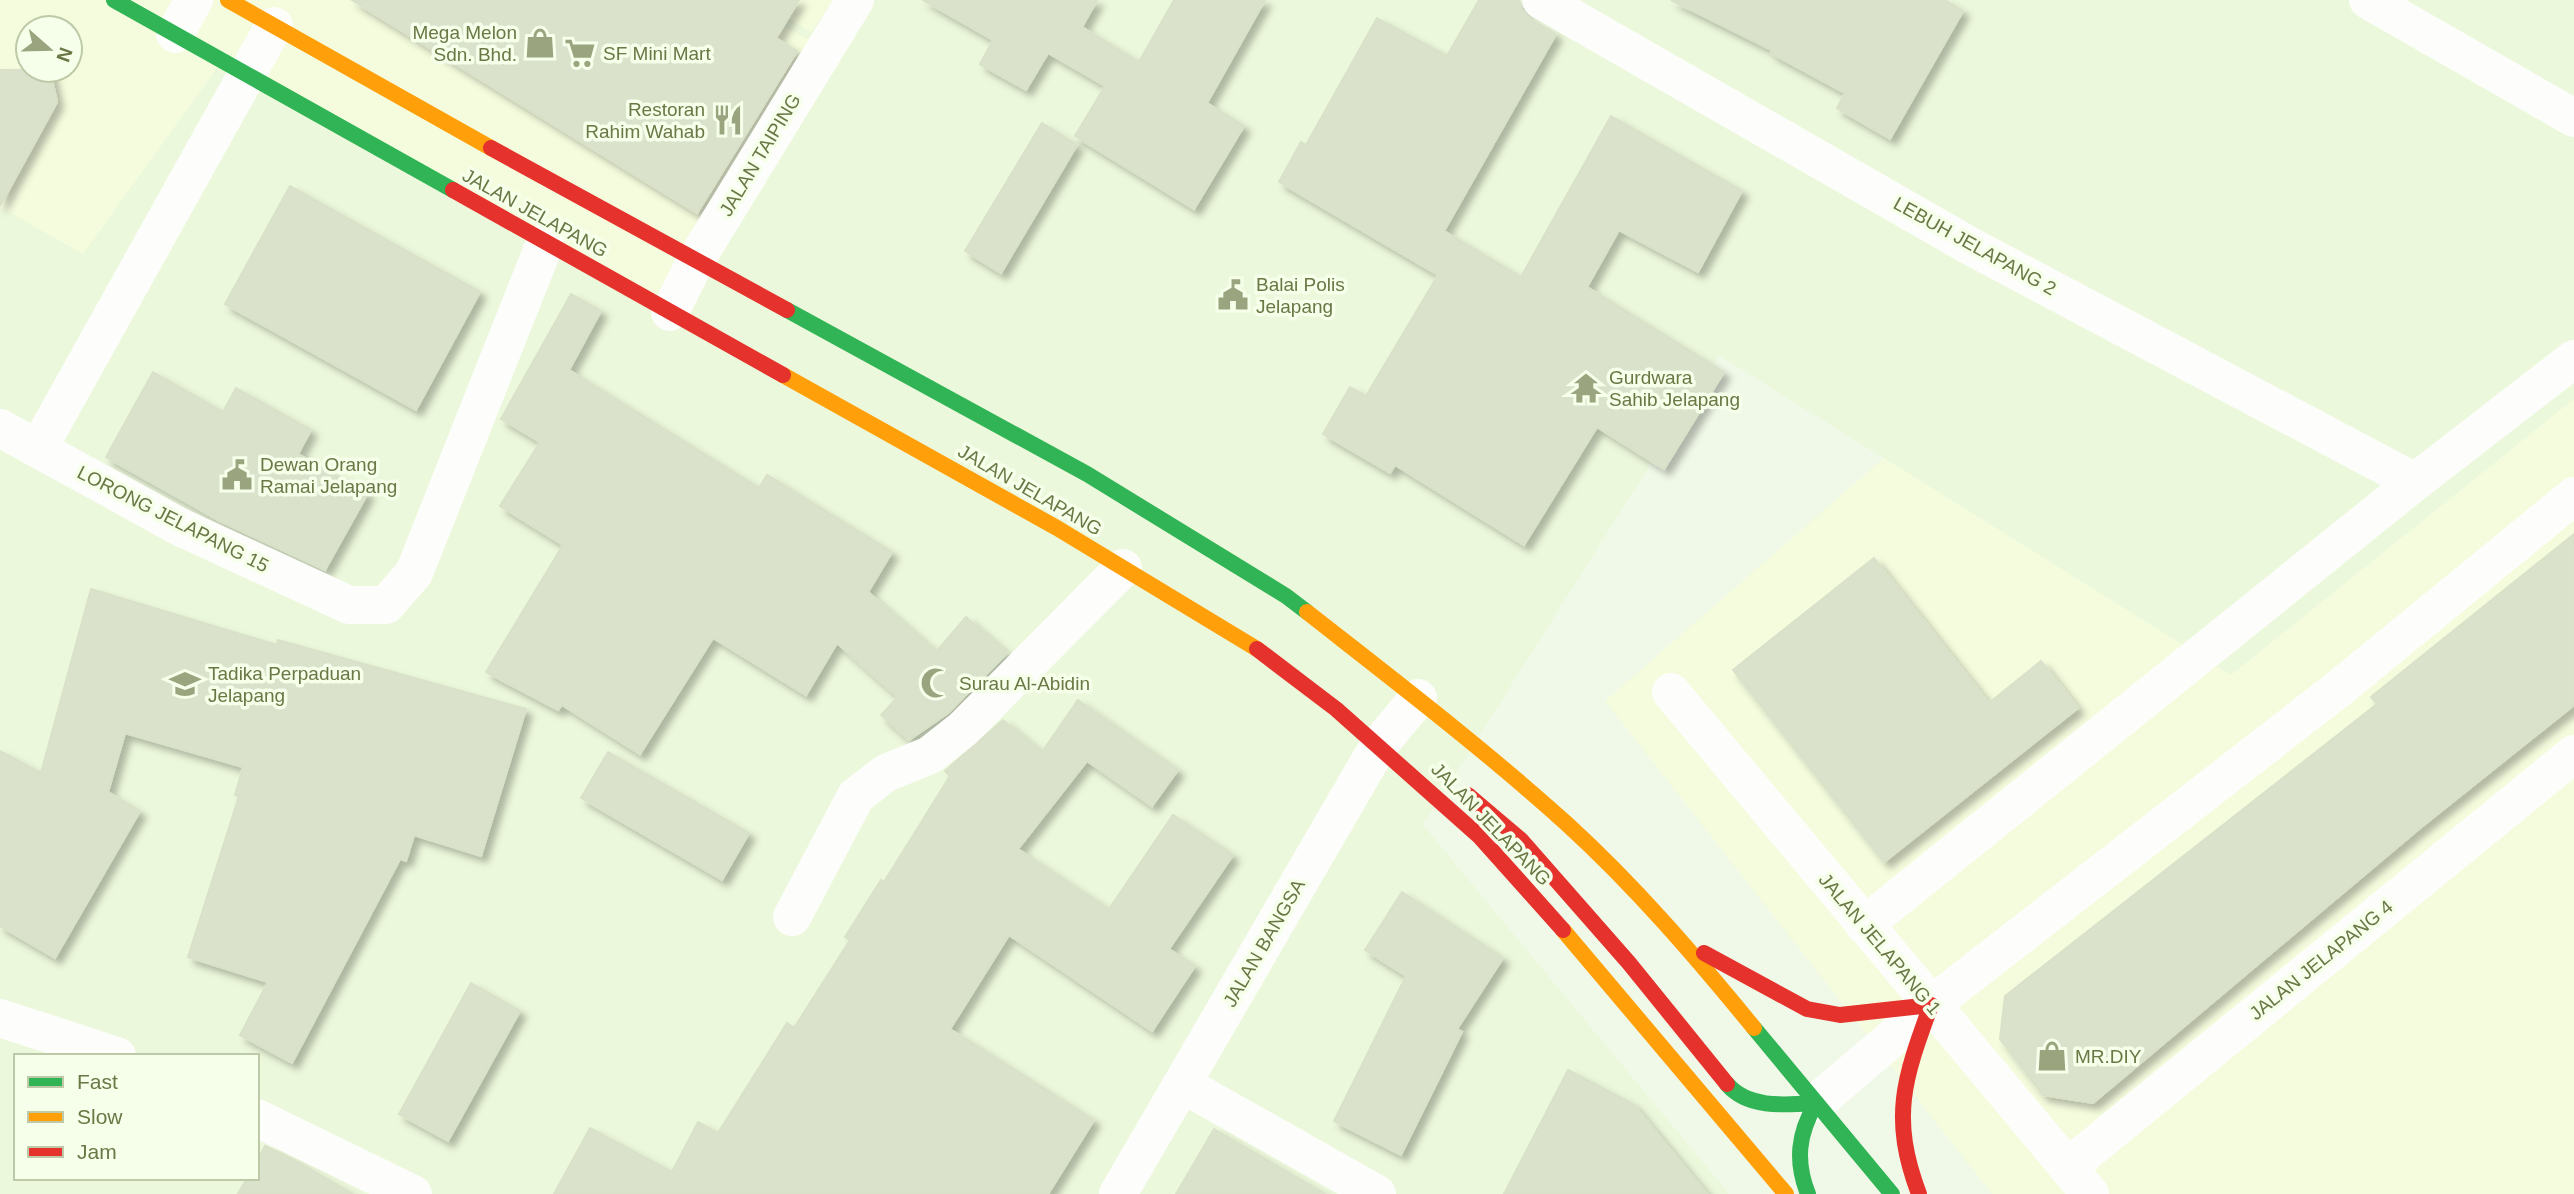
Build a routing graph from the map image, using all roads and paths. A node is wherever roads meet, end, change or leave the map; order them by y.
1 (114, 0) edge
2 (194, 0) edge
3 (228, 0) edge
4 (855, 0) edge
5 (1541, 0) edge
6 (2368, 0) edge
7 (274, 26) junction
8 (175, 34) junction
9 (245, 74) junction
10 (2574, 118) edge
11 (545, 243) junction
12 (696, 260) junction
13 (670, 312) junction
14 (2574, 359) edge
15 (0, 428) edge
16 (38, 449) junction
17 (2415, 482) junction
18 (2574, 496) edge
19 (1123, 568) junction
20 (1671, 692) dead end
21 (1418, 698) junction
22 (1379, 745) junction
23 (2574, 754) edge
24 (792, 917) dead end
25 (1864, 925) junction
26 (1681, 939) junction
27 (1931, 1005) junction
28 (0, 1018) edge
29 (111, 1054) edge
30 (1182, 1084) junction
31 (1816, 1103) junction
32 (259, 1119) edge
33 (2079, 1180) edge
34 (413, 1194) edge
35 (1118, 1194) edge
36 (1377, 1194) edge
37 (1786, 1194) edge
38 (1808, 1194) edge
39 (1892, 1194) edge
40 (1919, 1194) edge

1 - 8 main road, JALAN JELAPANG
2 - 8 street
3 - 7 main road, JALAN JELAPANG
4 - 12 street, JALAN TAIPING
5 - 17 street, LEBUH JELAPANG 2
6 - 10 street
7 - 9 street
7 - 12 main road, JALAN JELAPANG
8 - 9 main road, JALAN JELAPANG
9 - 11 main road, JALAN JELAPANG
9 - 16 street
11 - 13 main road, JALAN JELAPANG
11 - 16 street, LORONG JELAPANG 15
12 - 13 street, JALAN TAIPING
12 - 21 main road, JALAN JELAPANG
13 - 19 main road, JALAN JELAPANG
14 - 17 street
15 - 16 street, LORONG JELAPANG 15
17 - 25 street
18 - 27 street
19 - 22 main road, JALAN JELAPANG
19 - 24 street
20 - 25 street, JALAN JELAPANG 1
21 - 22 street, JALAN BANGSA
21 - 26 main road, JALAN JELAPANG
22 - 30 street, JALAN BANGSA
22 - 31 main road
22 - 37 main road, JALAN JELAPANG
23 - 33 street, JALAN JELAPANG 4
25 - 27 street, JALAN JELAPANG 1
26 - 27 main road
26 - 31 main road, JALAN JELAPANG
27 - 31 street
27 - 33 street, JALAN JELAPANG 1
27 - 40 main road
28 - 29 street
30 - 35 street, JALAN BANGSA
30 - 36 street
31 - 38 main road
31 - 39 main road, JALAN JELAPANG
32 - 34 street

